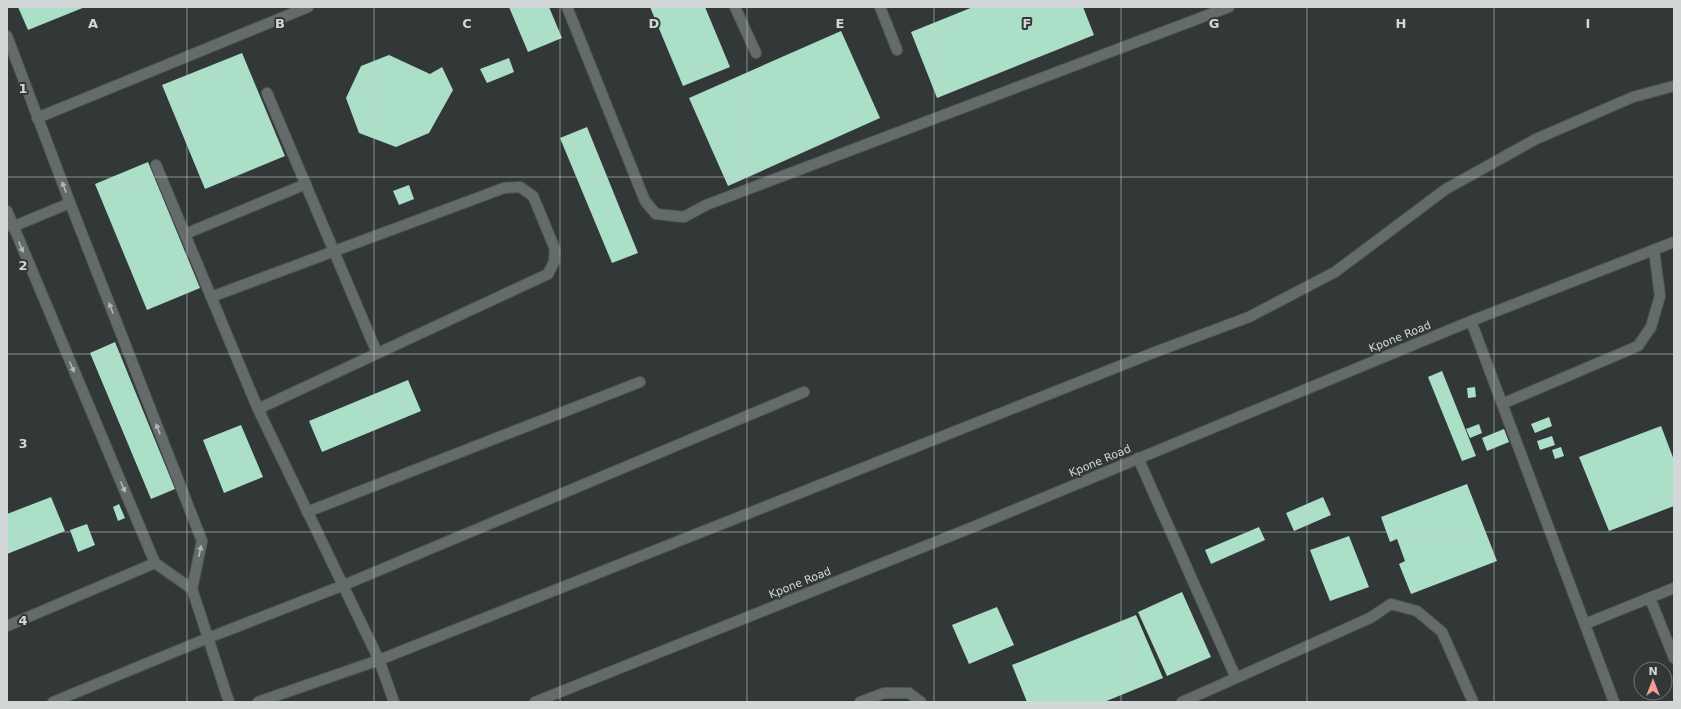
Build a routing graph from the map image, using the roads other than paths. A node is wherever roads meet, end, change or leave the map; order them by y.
1 (308, 7) edge
2 (567, 7) edge
3 (735, 7) edge
4 (1229, 7) edge
5 (884, 8) edge
6 (7, 36) edge
7 (897, 50) dead end
8 (756, 53) dead end
9 (1674, 86) edge
10 (267, 93) dead end
11 (37, 118) junction
12 (156, 165) dead end
13 (306, 184) junction
14 (70, 203) junction
15 (7, 211) edge
16 (12, 227) junction
17 (185, 234) junction
18 (1674, 242) edge
19 (334, 250) junction
20 (1654, 250) junction
21 (211, 297) junction
22 (1471, 321) junction
23 (377, 353) junction
24 (640, 382) dead end
25 (804, 392) dead end
26 (1502, 404) junction
27 (258, 409) junction
28 (1138, 458) junction
29 (307, 512) junction
30 (155, 563) junction
31 (344, 585) junction
32 (1674, 588) edge
33 (192, 589) junction
34 (1650, 598) junction
35 (1585, 624) junction
36 (7, 626) edge
37 (208, 638) junction
38 (1674, 658) edge
39 (379, 660) junction
40 (1236, 678) junction
41 (53, 702) edge
42 (229, 702) edge
43 (258, 702) edge
44 (394, 702) edge
45 (535, 702) edge
46 (860, 702) edge
47 (921, 702) edge
48 (1182, 702) edge
49 (1472, 702) edge
50 (1614, 702) edge

1 - 11 main road
2 - 4 main road
3 - 8 main road
5 - 7 main road
6 - 11 main road
9 - 39 main road
10 - 13 main road
14 -> 11 main road
12 - 17 main road
13 - 17 main road
13 - 19 main road
14 - 16 main road
33 -> 14 main road
15 - 16 main road
16 -> 30 main road
17 - 21 main road
18 - 20 main road, Kpone Road
19 - 21 main road
19 - 23 main road
19 - 23 main road
20 - 22 main road, Kpone Road
20 - 26 main road
21 - 27 main road
22 - 26 main road
22 - 28 main road, Kpone Road
23 - 27 main road
24 - 29 main road
25 - 31 main road
26 - 35 main road
27 - 29 main road
28 - 40 main road
28 - 45 main road, Kpone Road
29 - 31 main road
30 - 33 main road
30 - 36 main road
31 - 37 main road
31 - 39 main road
32 - 34 main road
33 - 37 main road
34 - 35 main road
34 - 38 main road
35 - 50 main road
37 - 41 main road
37 - 42 main road
39 - 43 main road
39 - 44 main road
40 - 48 main road
40 - 49 main road
46 - 47 main road

